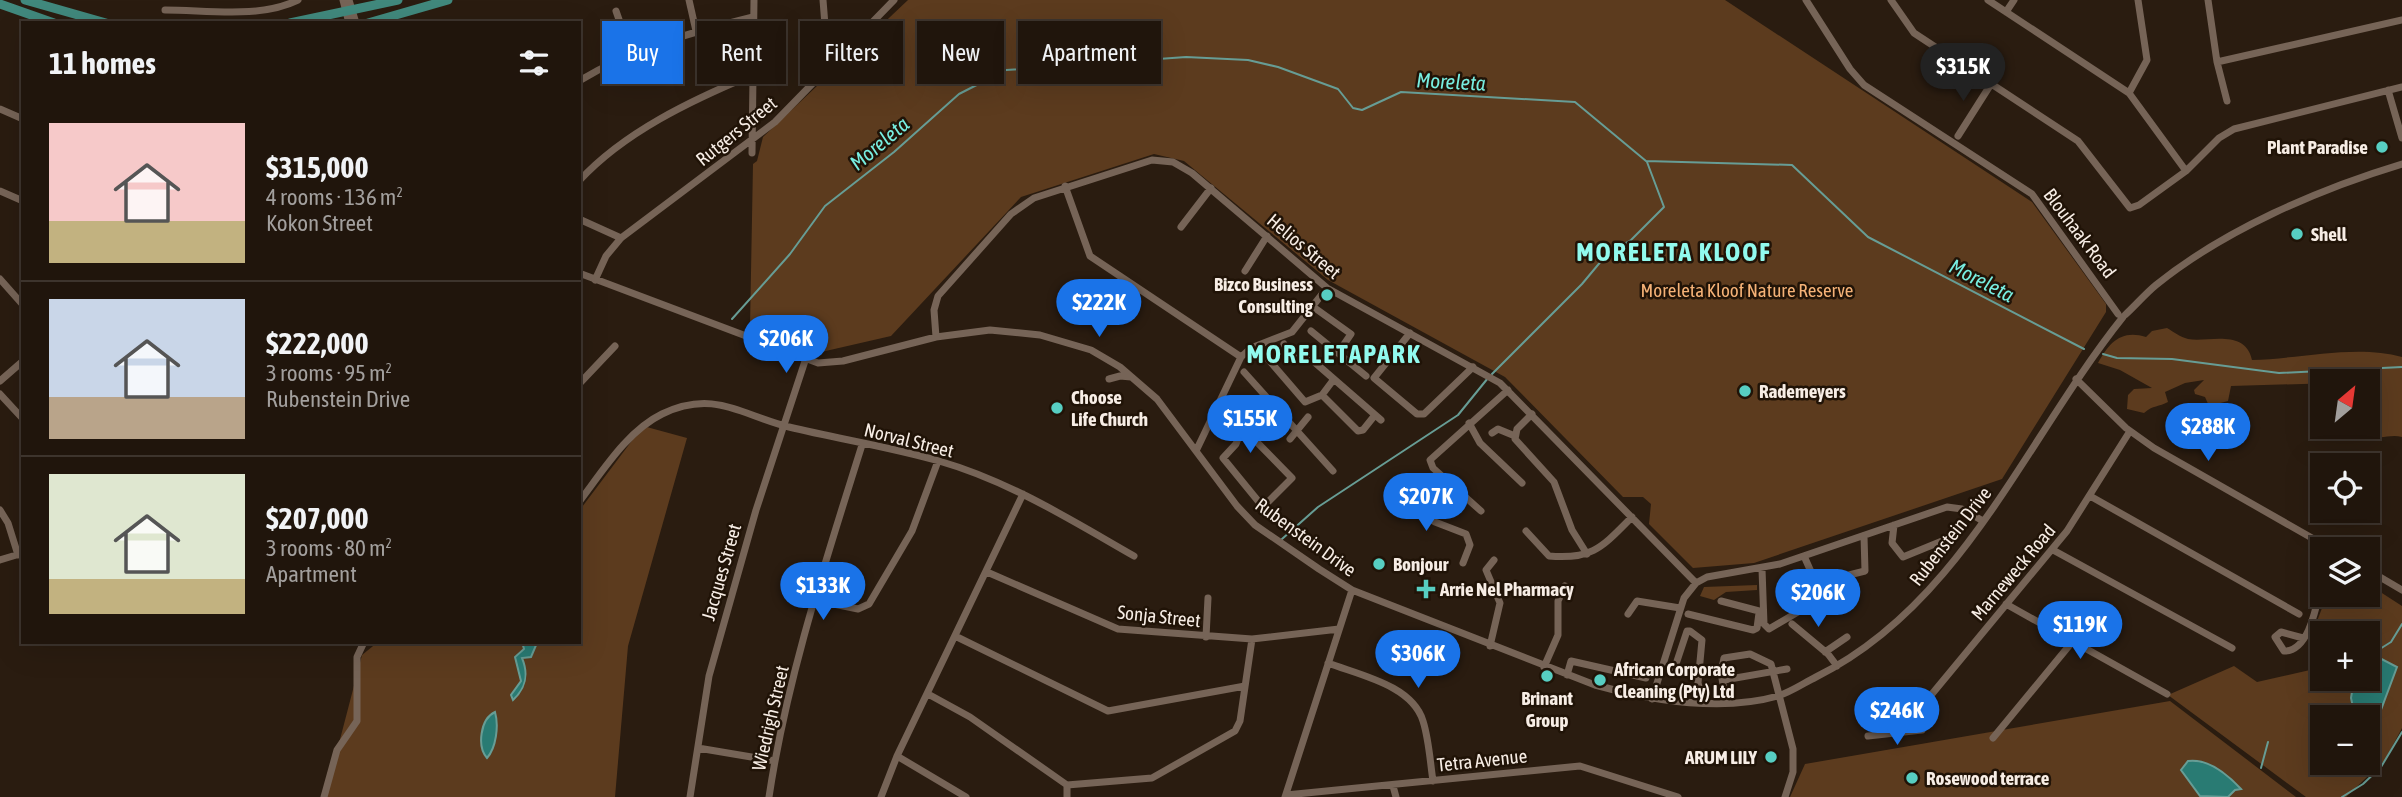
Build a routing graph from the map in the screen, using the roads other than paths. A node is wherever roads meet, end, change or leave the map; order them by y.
1 (25, 0) edge
2 (298, 0) edge
3 (343, 0) edge
4 (349, 0) edge
5 (359, 0) edge
6 (397, 0) edge
7 (448, 0) edge
8 (690, 0) edge
9 (754, 0) edge
10 (822, 0) edge
11 (894, 0) edge
12 (1806, 0) edge
13 (1891, 0) edge
14 (1988, 0) edge
15 (2014, 0) edge
16 (2138, 0) edge
17 (2208, 0) edge
18 (0, 4) edge
19 (165, 10) dead end
20 (616, 11) dead end
21 (349, 12) junction
22 (2007, 12) junction
23 (753, 17) junction
24 (2402, 20) edge
25 (48, 21) edge
26 (99, 21) edge
27 (301, 21) edge
28 (349, 21) edge
29 (355, 21) edge
30 (375, 21) edge
31 (619, 21) edge
32 (753, 21) edge
33 (825, 21) edge
34 (874, 21) edge
35 (696, 31) junction
36 (683, 36) edge
37 (2217, 62) junction
38 (602, 69) edge
39 (581, 80) edge
40 (733, 84) edge
41 (752, 84) edge
42 (811, 84) edge
43 (1991, 84) junction
44 (2402, 87) edge
45 (2391, 90) junction
46 (2129, 93) junction
47 (2227, 101) dead end
48 (0, 109) edge
49 (21, 118) edge
50 (1958, 136) dead end
51 (2402, 138) edge
52 (753, 140) junction
53 (752, 153) dead end
54 (2402, 163) edge
55 (2186, 171) junction
56 (581, 179) edge
57 (1065, 186) junction
58 (1211, 188) junction
59 (0, 191) edge
60 (21, 200) edge
61 (581, 220) edge
62 (1181, 227) dead end
63 (1267, 236) junction
64 (621, 238) junction
65 (1245, 271) dead end
66 (581, 274) edge
67 (0, 279) edge
68 (595, 281) junction
69 (1327, 288) junction
70 (21, 303) edge
71 (1312, 306) junction
72 (2122, 314) junction
73 (1311, 331) dead end
74 (1410, 333) junction
75 (936, 337) junction
76 (1284, 344) dead end
77 (615, 346) dead end
78 (1261, 351) dead end
79 (1338, 353) junction
80 (1241, 357) junction
81 (1107, 358) junction
82 (805, 361) junction
83 (21, 363) edge
84 (1473, 367) junction
85 (1244, 372) dead end
86 (1366, 376) dead end
87 (1135, 378) junction
88 (1334, 379) junction
89 (2076, 379) junction
90 (0, 381) edge
91 (581, 382) edge
92 (1508, 390) junction
93 (0, 394) edge
94 (1322, 395) junction
95 (1532, 414) junction
96 (21, 417) edge
97 (1221, 417) dead end
98 (1308, 417) dead end
99 (1469, 423) junction
100 (784, 425) junction
101 (1242, 428) junction
102 (1297, 430) junction
103 (2130, 432) junction
104 (1492, 433) dead end
105 (1515, 436) junction
106 (1290, 439) dead end
107 (862, 445) junction
108 (1196, 451) junction
109 (938, 461) junction
110 (1334, 471) dead end
111 (1522, 483) dead end
112 (1023, 494) junction
113 (2090, 496) junction
114 (1394, 498) dead end
115 (581, 499) edge
116 (1408, 506) junction
117 (0, 510) edge
118 (1481, 511) dead end
119 (1420, 513) junction
120 (1632, 517) junction
121 (1983, 521) junction
122 (1895, 525) junction
123 (1526, 531) dead end
124 (1864, 536) junction
125 (2311, 537) edge
126 (1947, 539) dead end
127 (2053, 550) junction
128 (20, 554) edge
129 (1587, 554) junction
130 (1134, 556) dead end
131 (1804, 556) junction
132 (0, 560) edge
133 (1494, 560) dead end
134 (1464, 563) dead end
135 (1759, 570) junction
136 (987, 572) junction
137 (2380, 577) edge
138 (1829, 580) dead end
139 (1696, 583) junction
140 (1565, 586) dead end
141 (1352, 590) junction
142 (2402, 590) edge
143 (1208, 598) dead end
144 (814, 600) junction
145 (1721, 601) dead end
146 (2006, 604) junction
147 (2314, 607) edge
148 (1680, 608) junction
149 (1759, 611) junction
150 (1628, 614) dead end
151 (1688, 614) dead end
152 (2299, 614) dead end
153 (1792, 624) dead end
154 (1339, 629) junction
155 (955, 636) junction
156 (1206, 637) junction
157 (1847, 637) dead end
158 (2303, 638) dead end
159 (1252, 639) junction
160 (2073, 641) junction
161 (363, 644) edge
162 (1490, 646) junction
163 (2232, 648) dead end
164 (1825, 652) junction
165 (1328, 663) junction
166 (1837, 666) junction
167 (1544, 667) junction
168 (1787, 668) dead end
169 (1773, 672) junction
170 (1673, 673) dead end
171 (1567, 675) junction
172 (1646, 678) dead end
173 (1724, 680) junction
174 (1245, 686) junction
175 (928, 694) junction
176 (2167, 694) dead end
177 (1780, 695) junction
178 (1652, 699) junction
179 (1726, 701) junction
180 (1703, 702) junction
181 (1868, 736) dead end
182 (1993, 737) dead end
183 (698, 748) junction
184 (897, 756) junction
185 (775, 761) junction
186 (1433, 781) junction
187 (1067, 785) junction
188 (1394, 786) junction
189 (1335, 794) edge
190 (1286, 796) edge
191 (324, 797) edge
192 (690, 797) edge
193 (769, 797) edge
194 (881, 797) edge
195 (966, 797) edge
196 (1067, 797) edge
197 (1396, 797) edge
198 (1678, 797) edge
199 (1785, 797) edge

1 - 26 main road
2 - 19 street
3 - 21 street
4 - 21 street
5 - 6 main road
6 - 21 main road
7 - 30 main road
8 - 35 street
9 - 23 street
10 - 33 street
11 - 34 street, Rutgers Street
12 - 72 street, Blouhaak Road
13 - 43 street
14 - 22 street
15 - 22 street
16 - 46 street
17 - 37 street
18 - 25 main road
20 - 31 street
21 - 27 main road
21 - 28 street
21 - 29 street
22 - 46 street
23 - 32 street
23 - 35 street
24 - 37 street
35 - 36 street
37 - 47 street
38 - 39 street
40 - 56 street
41 - 52 street
42 - 52 street, Rutgers Street
43 - 50 street
43 - 55 street
44 - 45 street
45 - 51 street
45 - 55 street
46 - 55 street
48 - 49 street
52 - 53 street
52 - 64 street, Rutgers Street
54 - 72 street, Rubenstein Drive
57 - 58 street, Helios Street
57 - 75 street, Helios Street
57 - 80 street
58 - 62 street
58 - 63 street, Helios Street
59 - 60 street
61 - 64 street
63 - 65 street
63 - 69 street, Helios Street
64 - 68 street, Rutgers Street
66 - 68 street, Rubenstein Drive
67 - 70 street
68 - 82 street, Rubenstein Drive
69 - 71 street
69 - 74 street, Helios Street
71 - 79 street
71 - 80 street
72 - 89 street, Rubenstein Drive
73 - 79 street
74 - 84 street, Helios Street
74 - 84 street
75 - 81 street, Rubenstein Drive
75 - 82 street, Rubenstein Drive
76 - 88 street
77 - 91 street
78 - 94 street
79 - 86 street
80 - 108 street
81 - 87 street, Rubenstein Drive
81 - 87 street
82 - 100 street, Jacques Street
83 - 90 street
84 - 92 street, Helios Street
85 - 102 street
87 - 108 street, Rubenstein Drive
88 - 94 street
88 - 94 street
89 - 103 street
89 - 121 street, Rubenstein Drive
92 - 95 street, Helios Street
92 - 99 street
93 - 96 street
95 - 105 street
95 - 120 street, Helios Street
97 - 101 street
98 - 102 street
99 - 111 street
99 - 118 street
100 - 107 street, Norval Street
100 - 115 street, Norval Street
100 - 183 street, Jacques Street
101 - 101 street
102 - 106 street
102 - 110 street
103 - 113 street, Marneweck Road
103 - 125 street
104 - 105 street
105 - 129 street
107 - 109 street, Norval Street
107 - 144 street, Wiedrigh Street
108 - 141 street, Rubenstein Drive
109 - 112 street, Norval Street
109 - 144 street
112 - 130 street, Norval Street
112 - 136 street
113 - 127 street, Marneweck Road
113 - 152 street
114 - 116 street
116 - 119 street
116 - 119 street
117 - 128 street
119 - 134 street
120 - 129 street
120 - 139 street, Helios Street
121 - 122 street
121 - 166 street, Rubenstein Drive
122 - 124 street
122 - 126 street
123 - 129 street
124 - 131 street
124 - 138 street
127 - 146 street, Marneweck Road
127 - 163 street
128 - 132 street
131 - 135 street
131 - 135 street
133 - 162 street
135 - 139 street
135 - 149 street
136 - 155 street
136 - 156 street, Sonja Street
137 - 142 street
139 - 148 street
140 - 167 street
141 - 154 street
141 - 162 street, Rubenstein Drive
143 - 156 street
144 - 185 street, Wiedrigh Street
145 - 149 street
146 - 160 street
146 - 181 street, Marneweck Road
147 - 158 street
148 - 150 street
148 - 178 street
149 - 151 street
153 - 164 street
154 - 159 street, Sonja Street
154 - 165 street
155 - 174 street
155 - 175 street
156 - 159 street, Sonja Street
157 - 164 street
159 - 174 street
160 - 176 street
160 - 182 street
161 - 191 street
162 - 167 street, Rubenstein Drive
164 - 166 street
165 - 186 street
165 - 190 street
166 - 177 street, Rubenstein Drive
167 - 171 street, Rubenstein Drive
168 - 169 street
169 - 173 street
169 - 173 street
169 - 177 street
170 - 180 street
171 - 172 street
171 - 178 street, Rubenstein Drive
173 - 179 street
174 - 187 street
175 - 184 street
175 - 187 street
177 - 179 street, Rubenstein Drive
177 - 199 street
178 - 180 street, Rubenstein Drive
179 - 180 street, Rubenstein Drive
183 - 185 street
183 - 192 street, Jacques Street
184 - 194 street
184 - 195 street
185 - 193 street, Wiedrigh Street
186 - 188 street, Tetra Avenue
186 - 198 street, Tetra Avenue
187 - 196 street
188 - 189 street, Tetra Avenue
188 - 197 street
189 - 190 street, Tetra Avenue

